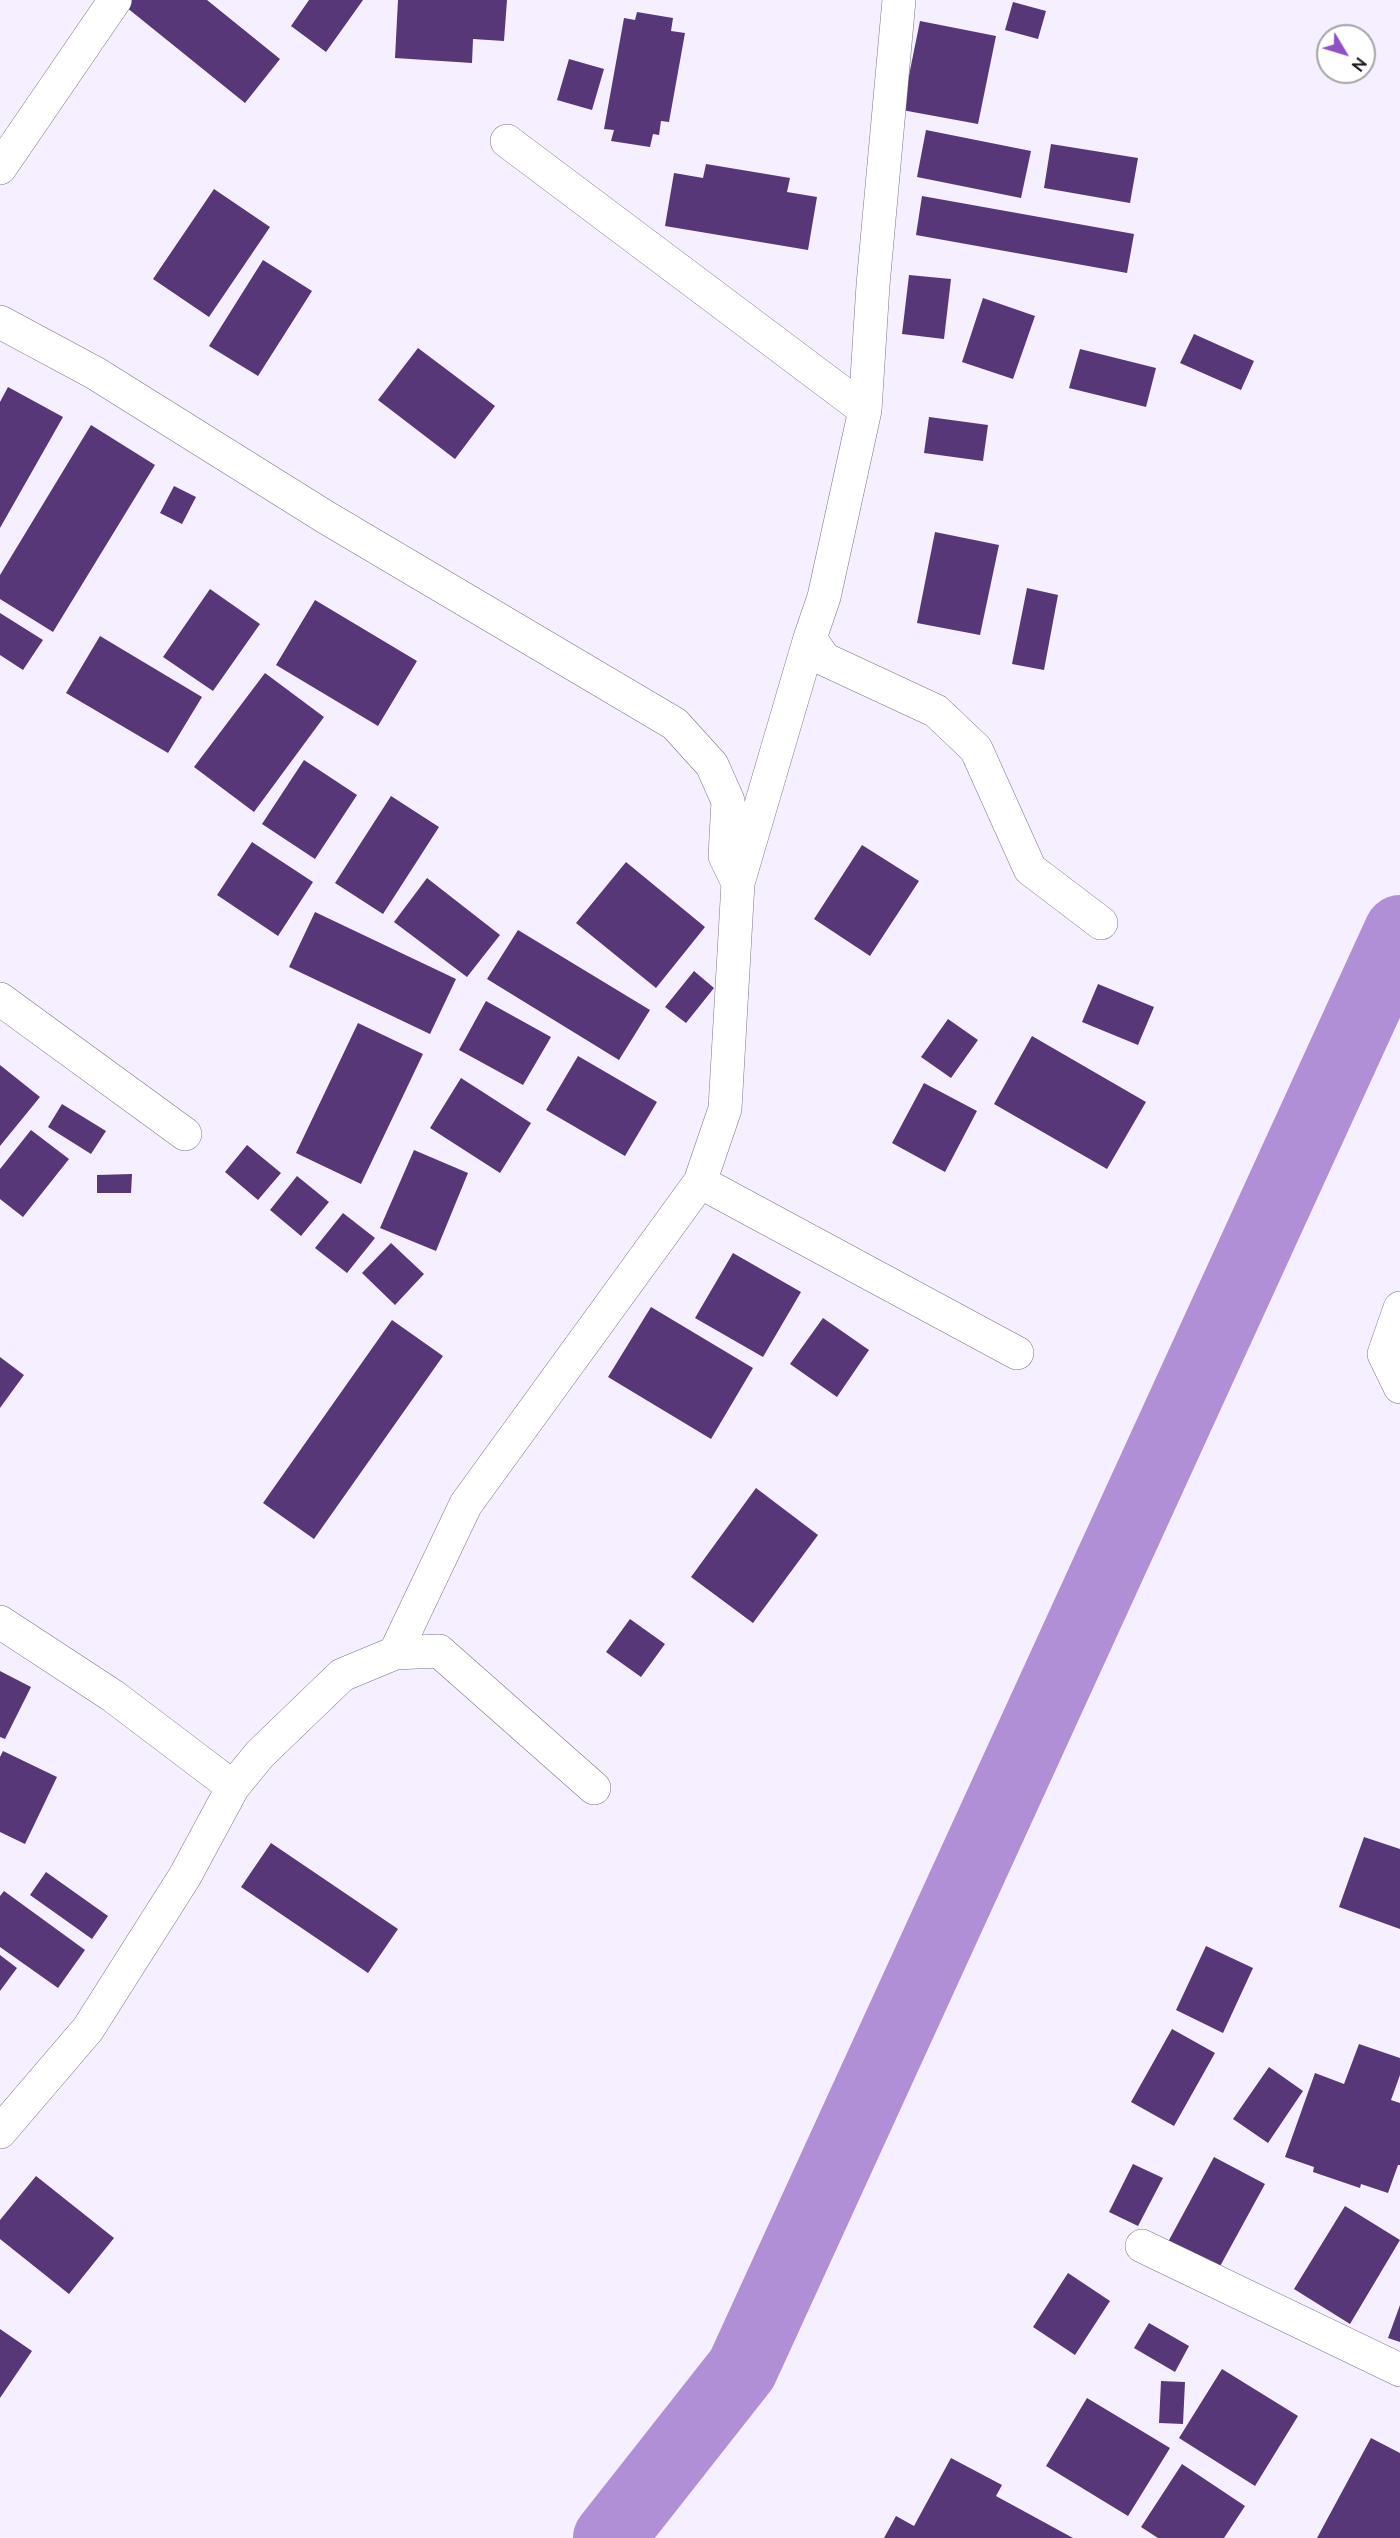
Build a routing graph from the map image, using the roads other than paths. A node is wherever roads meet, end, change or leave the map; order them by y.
1 (115, 0) edge
2 (899, 0) edge
3 (507, 141) dead end
4 (0, 168) edge
5 (0, 322) edge
6 (865, 410) junction
7 (810, 638) junction
8 (738, 882) junction
9 (1101, 923) dead end
10 (0, 999) edge
11 (185, 1134) dead end
12 (700, 1182) junction
13 (1400, 1308) edge
14 (1017, 1353) dead end
15 (1400, 1388) edge
16 (0, 1622) edge
17 (395, 1653) junction
18 (233, 1787) junction
19 (594, 1788) dead end
20 (0, 2132) edge
21 (1142, 2246) dead end
22 (1400, 2370) edge

1 - 4 street
2 - 6 street
3 - 6 street
5 - 8 street
6 - 7 street
7 - 8 street
7 - 9 street
8 - 12 street
10 - 11 street
12 - 14 street
12 - 17 street
13 - 15 street
16 - 18 street
17 - 18 street
17 - 19 street
18 - 20 street
21 - 22 street

